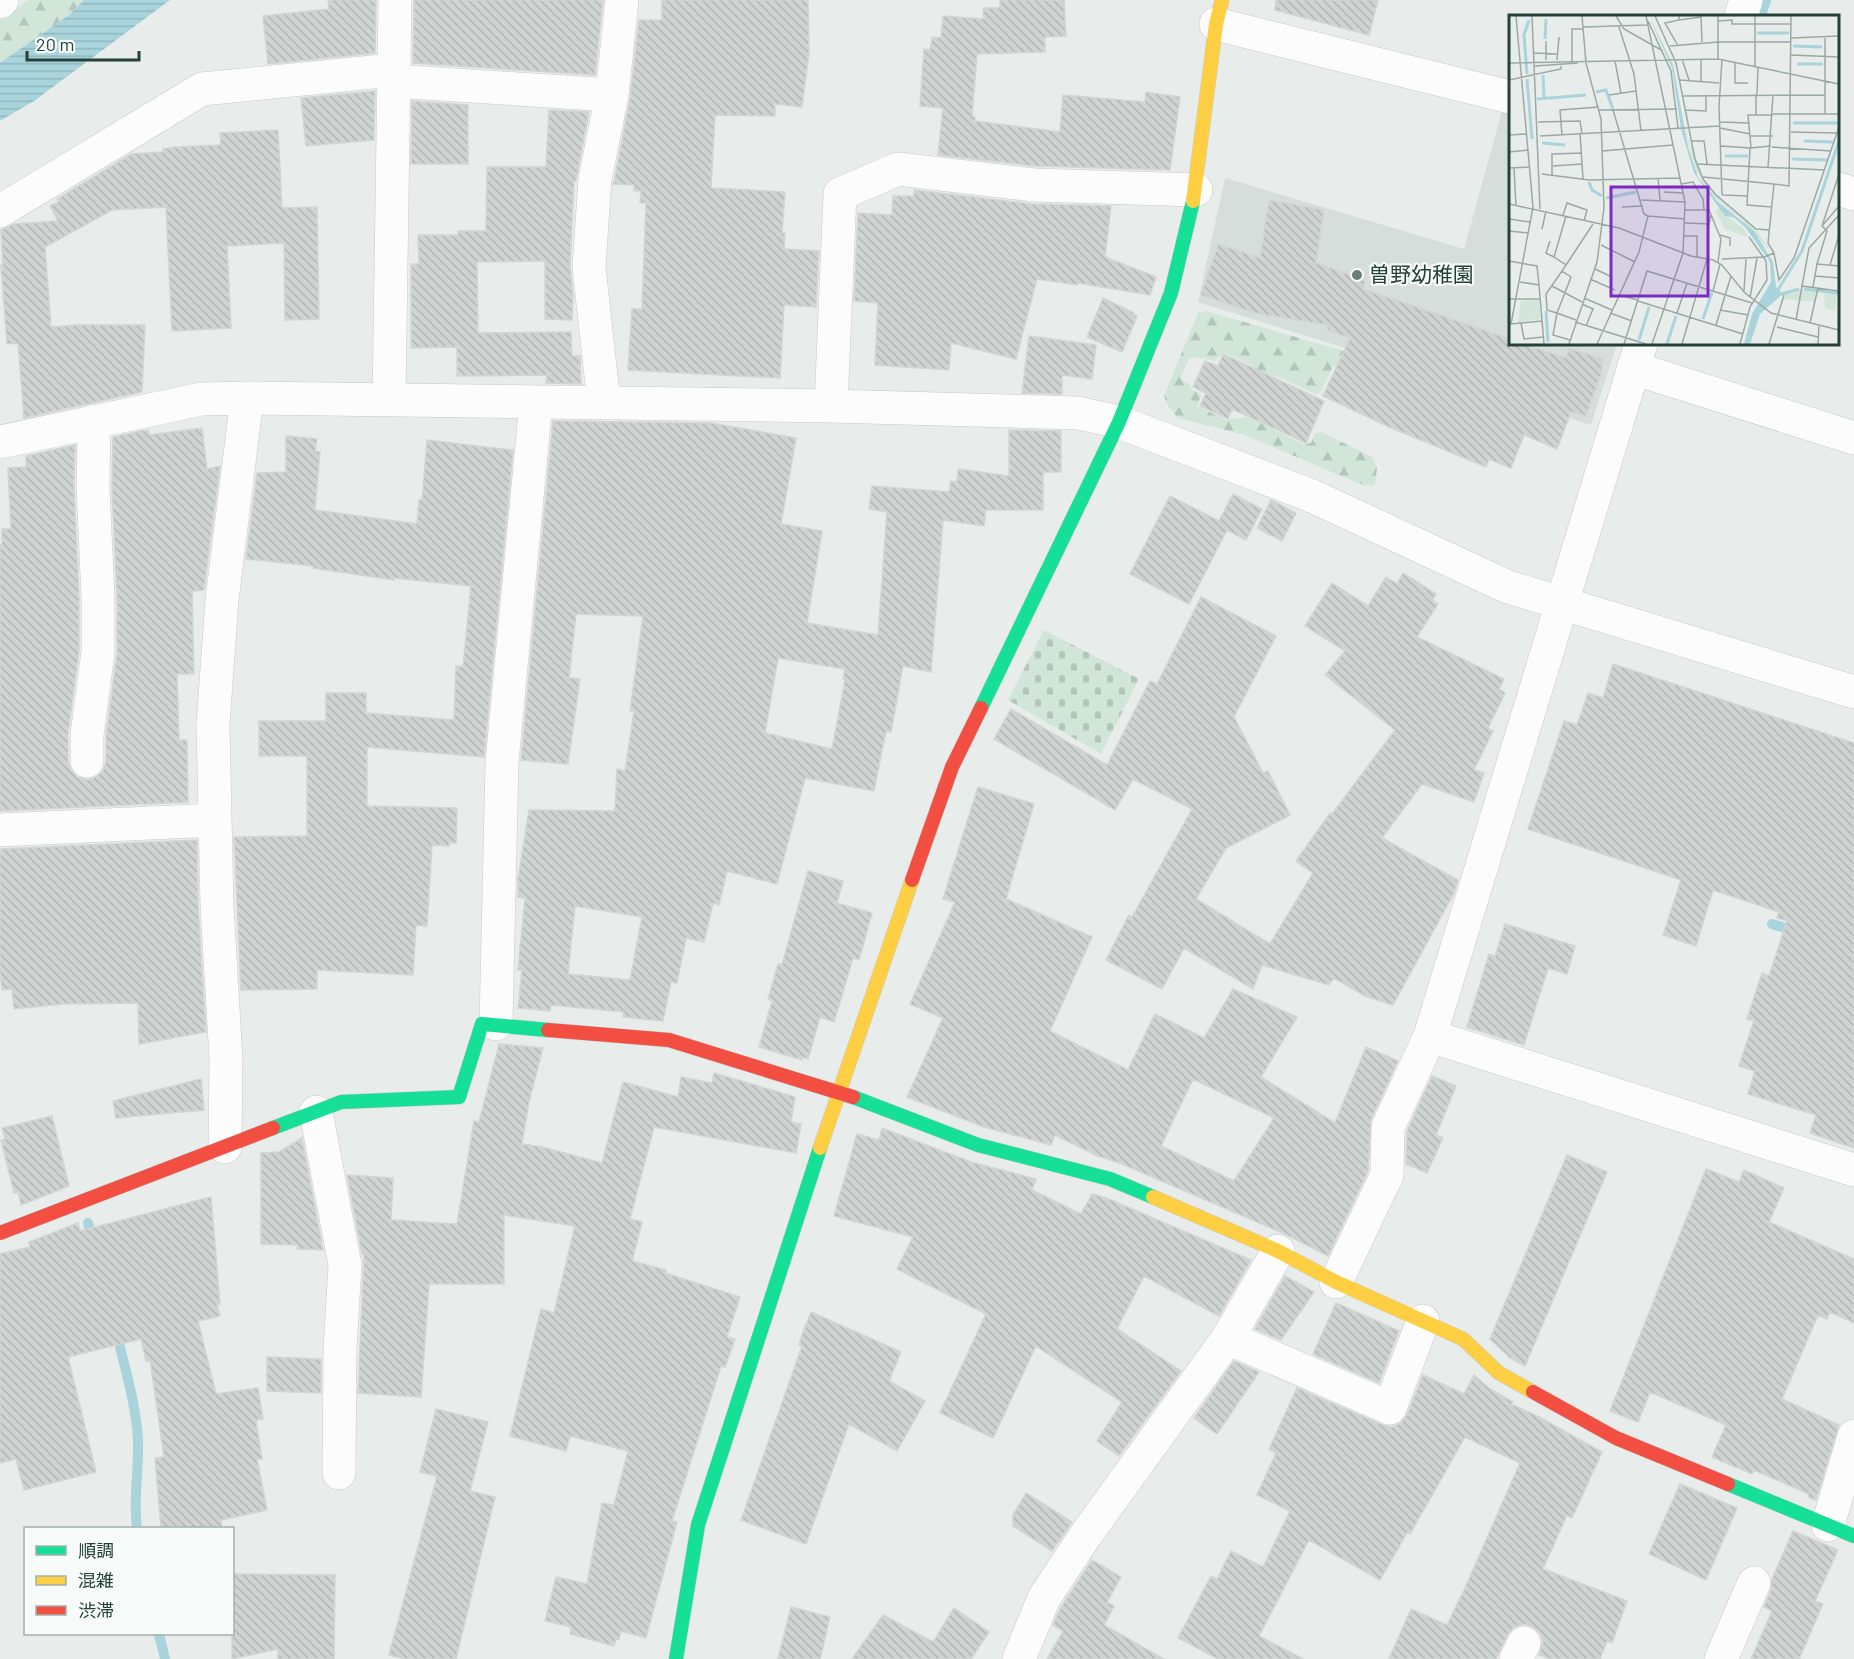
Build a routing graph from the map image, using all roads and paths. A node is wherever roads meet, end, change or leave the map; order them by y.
1 (395, 0) edge
2 (622, 0) edge
3 (1746, 0) edge
4 (1219, 10) edge
5 (1741, 15) edge
6 (393, 75) junction
7 (612, 95) junction
8 (1509, 97) edge
9 (1839, 189) edge
10 (1196, 190) junction
11 (1854, 194) edge
12 (0, 211) edge
13 (1637, 356) edge
14 (247, 398) junction
15 (389, 400) junction
16 (536, 402) junction
17 (604, 403) junction
18 (831, 406) junction
19 (94, 421) junction
20 (1119, 422) junction
21 (1854, 438) edge
22 (0, 442) edge
23 (1561, 603) junction
24 (1854, 692) edge
25 (87, 761) dead end
26 (215, 820) junction
27 (0, 830) edge
28 (496, 1024) junction
29 (1430, 1036) junction
30 (839, 1091) junction
31 (316, 1112) junction
32 (225, 1147) junction
33 (1854, 1170) edge
34 (0, 1233) edge
35 (1278, 1251) junction
36 (1336, 1282) junction
37 (1423, 1321) junction
38 (1228, 1338) junction
39 (1854, 1436) edge
40 (339, 1473) dead end
41 (1841, 1530) edge
42 (1754, 1583) dead end
43 (676, 1659) edge
44 (1018, 1659) edge
45 (1721, 1659) edge

1 - 6 street
2 - 7 street
3 - 5 street
4 - 8 street
4 - 10 street
6 - 7 street
6 - 12 street
6 - 15 street
7 - 17 street
9 - 11 street
10 - 18 street
10 - 20 street
13 - 21 street
13 - 23 street
14 - 15 street
14 - 19 street
14 - 26 street
15 - 16 street
16 - 17 street
16 - 28 street
17 - 18 street
18 - 20 street
19 - 22 street
19 - 25 street
20 - 23 street
20 - 30 street
23 - 24 street
23 - 29 street
26 - 27 street
26 - 32 street
28 - 30 street
28 - 31 street
29 - 33 street
29 - 36 street
30 - 35 street
30 - 43 street
31 - 32 street
31 - 40 street
32 - 34 street
35 - 36 street
35 - 38 street
36 - 37 street
37 - 38 street
37 - 41 street
38 - 44 street
39 - 41 street
42 - 45 street

